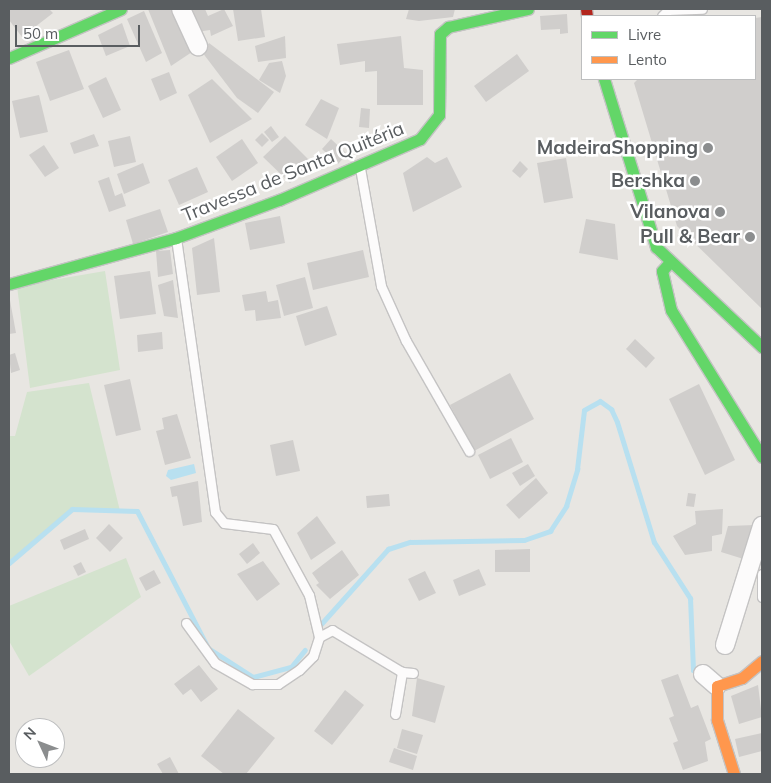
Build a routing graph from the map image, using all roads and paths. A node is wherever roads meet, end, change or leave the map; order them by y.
1 (121, 9) edge
2 (181, 9) edge
3 (528, 9) edge
4 (702, 9) edge
5 (666, 12) edge
6 (198, 46) dead end
7 (9, 58) edge
8 (604, 80) edge
9 (360, 166) junction
10 (176, 238) junction
11 (670, 262) junction
12 (9, 284) edge
13 (762, 347) edge
14 (469, 451) dead end
15 (762, 457) edge
16 (762, 526) edge
17 (762, 574) edge
18 (762, 597) edge
19 (186, 623) dead end
20 (319, 637) junction
21 (725, 645) dead end
22 (762, 661) edge
23 (402, 672) junction
24 (413, 673) dead end
25 (703, 674) dead end
26 (717, 686) junction
27 (395, 714) dead end
28 (734, 774) edge

1 - 7 street
2 - 6 street
3 - 9 street, Travessa de Santa Quitéria
4 - 5 lane
8 - 11 street
9 - 10 street, Travessa de Santa Quitéria
9 - 14 lane
10 - 12 street, Travessa de Santa Quitéria
10 - 20 lane
11 - 13 street
11 - 15 street
16 - 21 street
17 - 18 lane
19 - 20 lane
20 - 23 lane
22 - 26 street
23 - 24 lane
23 - 27 lane
25 - 26 street
26 - 28 street

